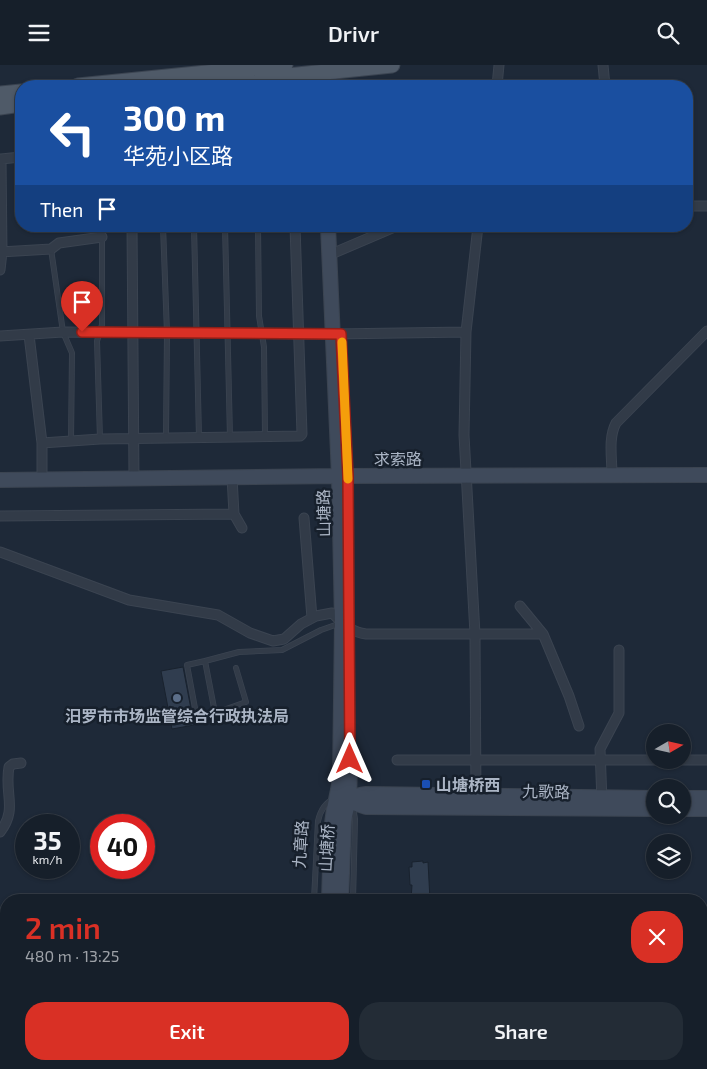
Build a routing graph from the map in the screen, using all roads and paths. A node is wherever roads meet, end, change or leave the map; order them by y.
1 (285, 65) edge
2 (392, 65) edge
3 (498, 65) edge
4 (603, 65) edge
5 (325, 75) edge
6 (137, 80) edge
7 (265, 80) edge
8 (497, 80) edge
9 (604, 80) edge
10 (15, 93) edge
11 (0, 94) edge
12 (15, 105) edge
13 (0, 107) edge
14 (15, 158) edge
15 (693, 206) edge
16 (707, 206) edge
17 (102, 232) edge
18 (132, 232) edge
19 (163, 232) edge
20 (194, 232) edge
21 (225, 232) edge
22 (258, 232) edge
23 (294, 232) edge
24 (329, 232) edge
25 (335, 232) edge
26 (383, 232) edge
27 (477, 232) edge
28 (102, 237) junction
29 (51, 249) junction
30 (1, 252) edge
31 (333, 253) junction
32 (0, 270) edge
33 (466, 331) junction
34 (707, 331) edge
35 (64, 332) junction
36 (100, 333) junction
37 (132, 333) junction
38 (167, 333) junction
39 (198, 333) junction
40 (228, 333) junction
41 (261, 333) junction
42 (298, 334) junction
43 (337, 334) junction
44 (29, 335) junction
45 (0, 336) edge
46 (265, 437) junction
47 (199, 438) junction
48 (230, 438) junction
49 (100, 439) junction
50 (132, 439) junction
51 (166, 439) junction
52 (71, 441) junction
53 (42, 443) junction
54 (466, 475) junction
55 (612, 475) junction
56 (707, 475) edge
57 (344, 476) junction
58 (232, 477) junction
59 (134, 479) junction
60 (0, 480) edge
61 (42, 481) junction
62 (234, 514) junction
63 (0, 516) edge
64 (304, 518) dead end
65 (242, 528) dead end
66 (0, 552) edge
67 (520, 606) dead end
68 (312, 618) junction
69 (346, 626) junction
70 (475, 634) junction
71 (542, 634) junction
72 (619, 650) dead end
73 (205, 661) junction
74 (236, 668) dead end
75 (215, 713) junction
76 (579, 726) dead end
77 (397, 760) dead end
78 (476, 760) junction
79 (600, 760) junction
80 (646, 760) edge
81 (691, 760) edge
82 (707, 760) edge
83 (21, 763) dead end
84 (691, 798) edge
85 (707, 798) edge
86 (342, 799) junction
87 (646, 799) edge
88 (476, 802) junction
89 (602, 804) junction
90 (646, 808) edge
91 (691, 809) edge
92 (707, 809) edge
93 (0, 832) edge
94 (314, 894) edge
95 (329, 894) edge
96 (341, 894) edge
97 (353, 894) edge

1 - 6 main road
2 - 5 main road
3 - 8 street
4 - 9 street
5 - 7 main road
10 - 11 main road
12 - 13 main road
14 - 30 street
15 - 16 street
17 - 28 lane
18 - 37 street
19 - 38 lane
20 - 39 lane
21 - 40 lane
22 - 41 lane
23 - 42 street
24 - 31 street, 山塘路
25 - 31 street, 山塘路
26 - 31 street
27 - 33 street
28 - 29 street
28 - 36 lane
29 - 30 street
29 - 35 lane
30 - 32 street
31 - 43 street, 山塘路
33 - 43 street
33 - 54 street
34 - 55 street
35 - 36 street
35 - 44 street
35 - 52 lane
36 - 37 street
36 - 49 lane
37 - 38 street
37 - 50 street
38 - 39 street
38 - 51 lane
39 - 40 street
39 - 47 lane
40 - 41 street
40 - 48 lane
41 - 42 street
41 - 46 lane
42 - 43 street
42 - 46 street
43 - 57 street, 山塘路
44 - 45 street
44 - 53 street
46 - 48 street
47 - 48 street
47 - 51 street
49 - 50 street
49 - 52 street
50 - 51 street
50 - 59 street
52 - 53 street
53 - 61 street
54 - 55 street, 求索路
54 - 57 street, 求索路
54 - 70 street
55 - 56 street, 求索路
57 - 58 street, 求索路
57 - 69 street, 山塘路
58 - 59 street, 求索路
58 - 62 street
59 - 61 street, 求索路
60 - 61 street, 求索路
62 - 63 street
62 - 65 street
64 - 68 street
66 - 68 street
67 - 71 street
68 - 69 street
69 - 70 street
69 - 73 lane
69 - 86 street, 山塘路
70 - 71 street
70 - 78 street
71 - 76 street
72 - 79 street
73 - 75 lane
73 - 75 lane
74 - 75 lane
77 - 78 street
78 - 79 street
78 - 88 street
79 - 80 street
79 - 89 street
81 - 82 street
83 - 93 street
84 - 85 street
86 - 88 street, 九歌路
86 - 94 lane, 九章路
86 - 95 street, 山塘桥
86 - 96 street, 山塘桥
86 - 97 lane
87 - 89 street, 九歌路
88 - 89 street, 九歌路
89 - 90 street, 九歌路
91 - 92 street

